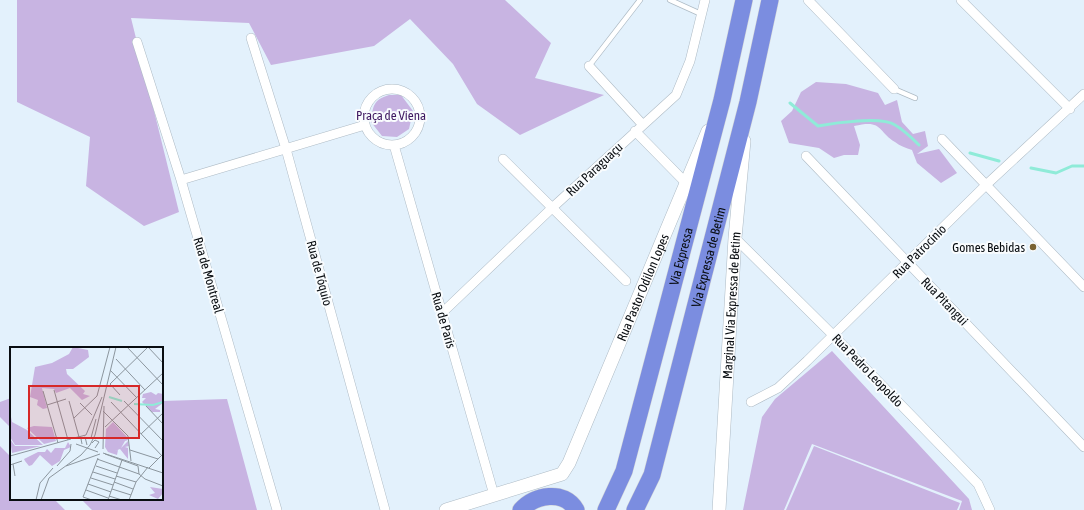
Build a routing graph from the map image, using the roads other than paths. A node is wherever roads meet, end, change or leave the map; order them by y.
1 (640, 0) edge
2 (670, 0) edge
3 (705, 0) edge
4 (744, 0) edge
5 (770, 0) edge
6 (808, 0) edge
7 (961, 0) edge
8 (701, 14) junction
9 (251, 38) dead end
10 (137, 42) dead end
11 (589, 66) joint
12 (894, 88) joint
13 (1084, 94) edge
14 (915, 98) dead end
15 (722, 100) junction
16 (748, 102) junction
17 (1070, 109) junction
18 (643, 125) junction
19 (365, 126) junction
20 (635, 131) junction
21 (942, 139) dead end
22 (394, 146) junction
23 (286, 149) junction
24 (806, 156) dead end
25 (503, 159) dead end
26 (181, 180) junction
27 (685, 182) junction
28 (986, 185) junction
29 (552, 208) junction
30 (735, 238) junction
31 (908, 262) junction
32 (626, 281) dead end
33 (1084, 287) edge
34 (442, 313) junction
35 (833, 335) junction
36 (751, 402) dead end
37 (1084, 447) edge
38 (494, 495) junction
39 (277, 510) edge
40 (385, 510) edge
41 (446, 510) edge
42 (483, 510) edge
43 (521, 510) edge
44 (576, 510) edge
45 (606, 510) edge
46 (635, 510) edge
47 (719, 510) edge
48 (990, 510) edge

1 - 11 lane
2 - 8 lane
3 - 8 street, Rua Paraguaçu
4 - 15 highway, Via Expressa
5 - 16 highway, Via Expressa de Betim
6 - 12 street
7 - 17 street
8 - 18 street, Rua Paraguaçu
9 - 23 street, Rua de Tóquio
10 - 26 street, Rua de Montreal
11 - 18 street
12 - 14 lane
13 - 17 street, Rua Patrocínio
15 - 27 street, Rua Pastor Odilon Lopes
15 - 45 highway, Via Expressa
16 - 30 street, Marginal Via Expressa de Betim
16 - 46 highway, Via Expressa de Betim
17 - 28 street, Rua Patrocínio
18 - 20 street, Rua Paraguaçu
19 - 22 street
19 - 22 street
19 - 23 street
20 - 27 street
20 - 29 street, Rua Paraguaçu
21 - 28 street
22 - 34 street, Rua de Paris
23 - 26 street
23 - 40 street, Rua de Tóquio
24 - 31 street, Rua Pitangui
25 - 29 street
26 - 39 street, Rua de Montreal
27 - 38 street, Rua Pastor Odilon Lopes
28 - 31 street, Rua Patrocínio
28 - 33 street
29 - 32 street
29 - 34 street, Rua Paraguaçu
30 - 35 street, Rua Pedro Leopoldo
30 - 47 street, Marginal Via Expressa de Betim
31 - 35 street, Rua Patrocínio
31 - 37 street, Rua Pitangui
34 - 38 street, Rua de Paris
35 - 36 street, Rua Patrocínio
35 - 48 street, Rua Pedro Leopoldo
38 - 41 street
38 - 42 street
43 - 44 highway

